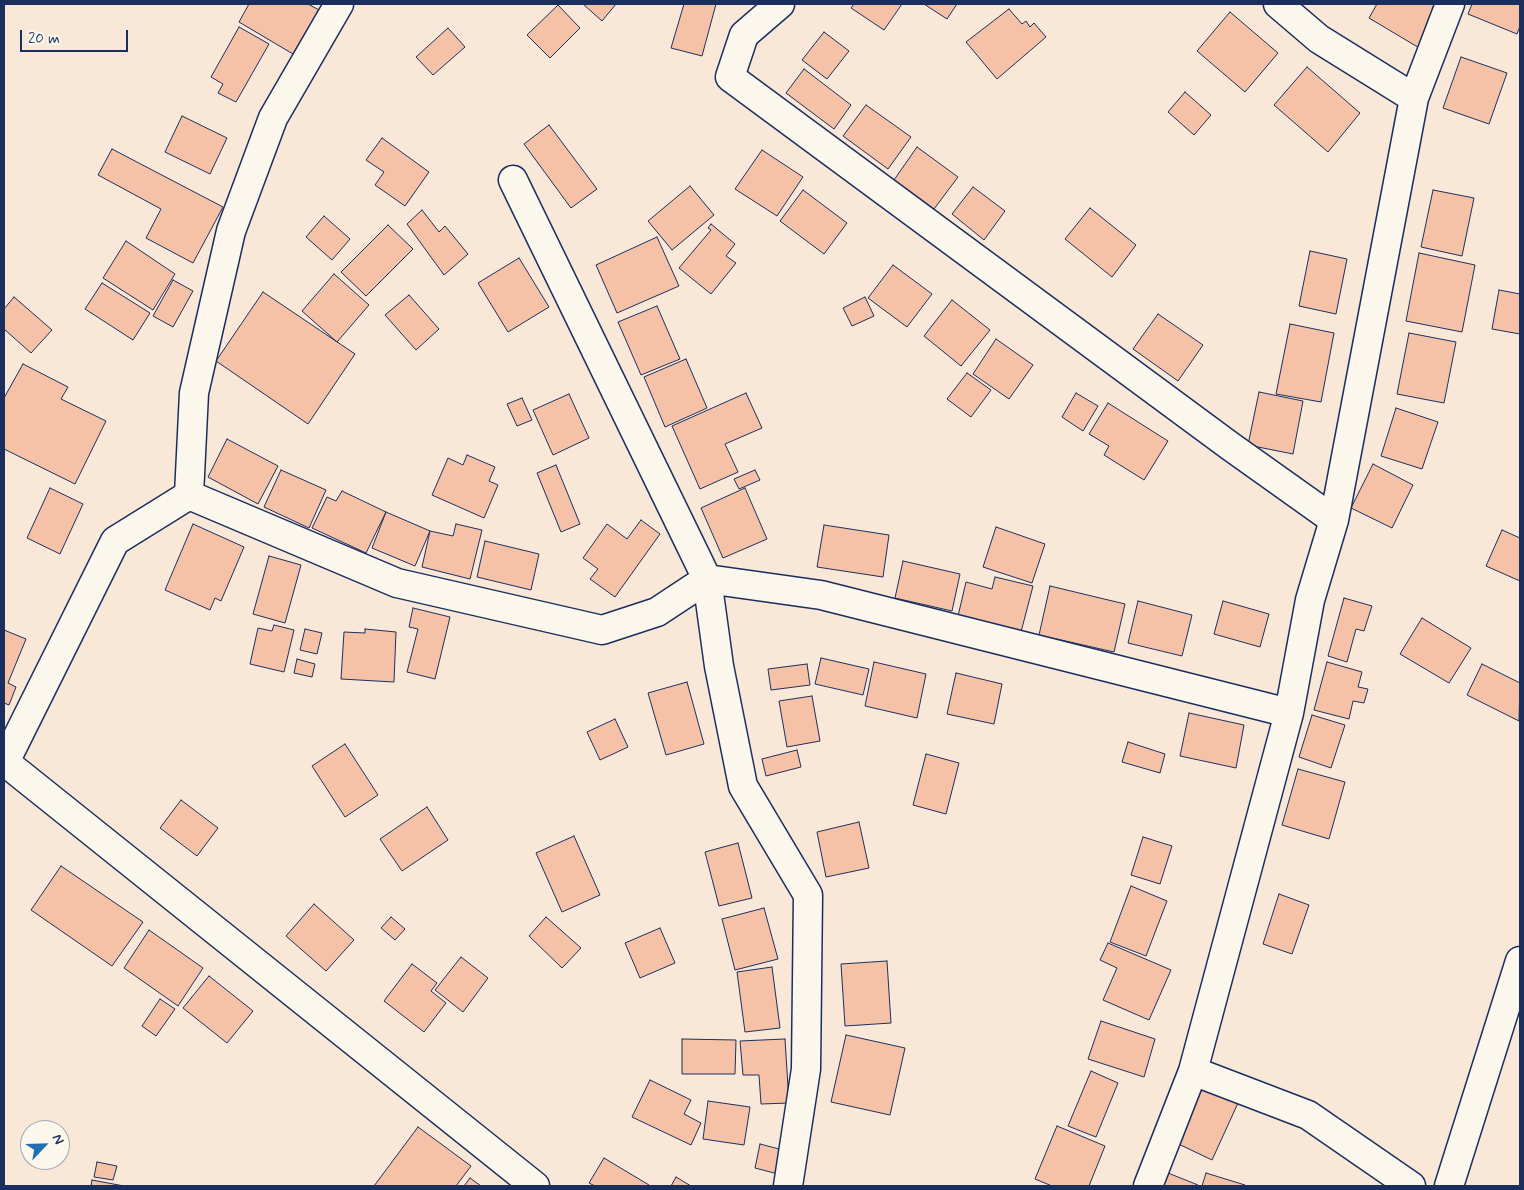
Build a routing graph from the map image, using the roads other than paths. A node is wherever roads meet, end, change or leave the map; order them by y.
1 (339, 4) edge
2 (780, 4) edge
3 (1278, 4) edge
4 (1450, 4) edge
5 (1414, 98) junction
6 (513, 180) dead end
7 (188, 495) junction
8 (1334, 520) junction
9 (707, 579) junction
10 (1290, 713) junction
11 (4, 763) edge
12 (1520, 961) edge
13 (1193, 1072) junction
14 (535, 1186) edge
15 (788, 1186) edge
16 (1148, 1186) edge
17 (1411, 1186) edge
18 (1449, 1186) edge

1 - 7 street
2 - 8 street
3 - 5 street
4 - 5 street
5 - 8 street
6 - 9 street
7 - 9 street
7 - 11 street
8 - 10 street
9 - 10 street
9 - 15 street
10 - 13 street
11 - 14 street
12 - 18 street
13 - 16 street
13 - 17 street

